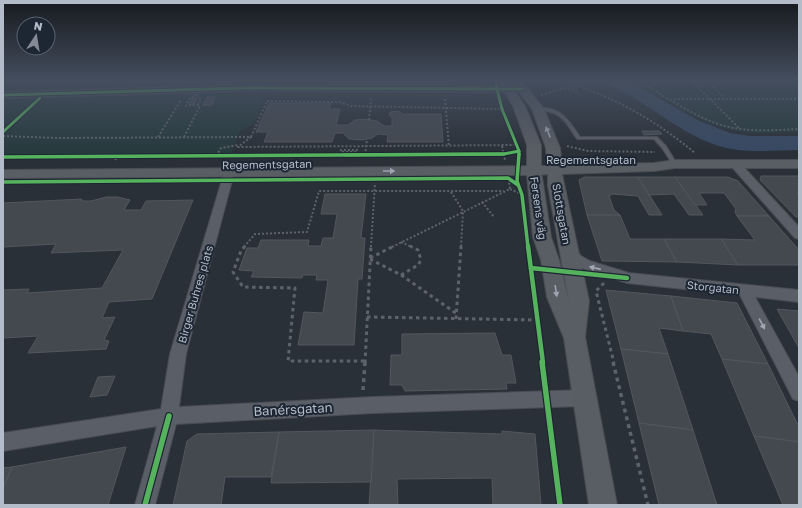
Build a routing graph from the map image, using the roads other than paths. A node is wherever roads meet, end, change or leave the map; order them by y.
1 (518, 105) edge
2 (532, 105) edge
3 (538, 109) junction
4 (514, 162) junction
5 (554, 164) junction
6 (675, 164) junction
7 (735, 164) junction
8 (799, 164) edge
9 (3, 166) edge
10 (229, 173) junction
11 (3, 174) edge
12 (799, 235) edge
13 (571, 260) junction
14 (744, 290) junction
15 (799, 296) edge
16 (575, 338) junction
17 (799, 393) edge
18 (584, 398) junction
19 (169, 416) junction
20 (3, 442) edge
21 (145, 505) edge
22 (603, 505) edge

1 - 4 main road, Fersens väg
2 - 3 main road
5 -> 3 main road
3 - 6 lane
4 - 5 main road, Regementsgatan
4 - 9 main road, Regementsgatan
10 -> 4 main road, Regementsgatan
4 -> 16 main road, Fersens väg
5 - 6 main road, Regementsgatan
5 - 6 main road, Regementsgatan
5 - 13 main road, Slottsgatan
6 - 7 main road, Regementsgatan
7 - 8 main road, Regementsgatan
7 - 12 street
10 - 11 main road, Regementsgatan
10 - 19 street, Birger Buhres plats
14 -> 13 street, Storgatan
13 - 16 main road, Fersens väg
14 - 15 street, Storgatan
14 -> 17 street
16 - 18 main road, Fersens väg
18 - 19 street, Banérsgatan
18 - 22 main road, Fersens väg
19 - 20 street, Banérsgatan
19 - 21 street, Birger Buhres plats

